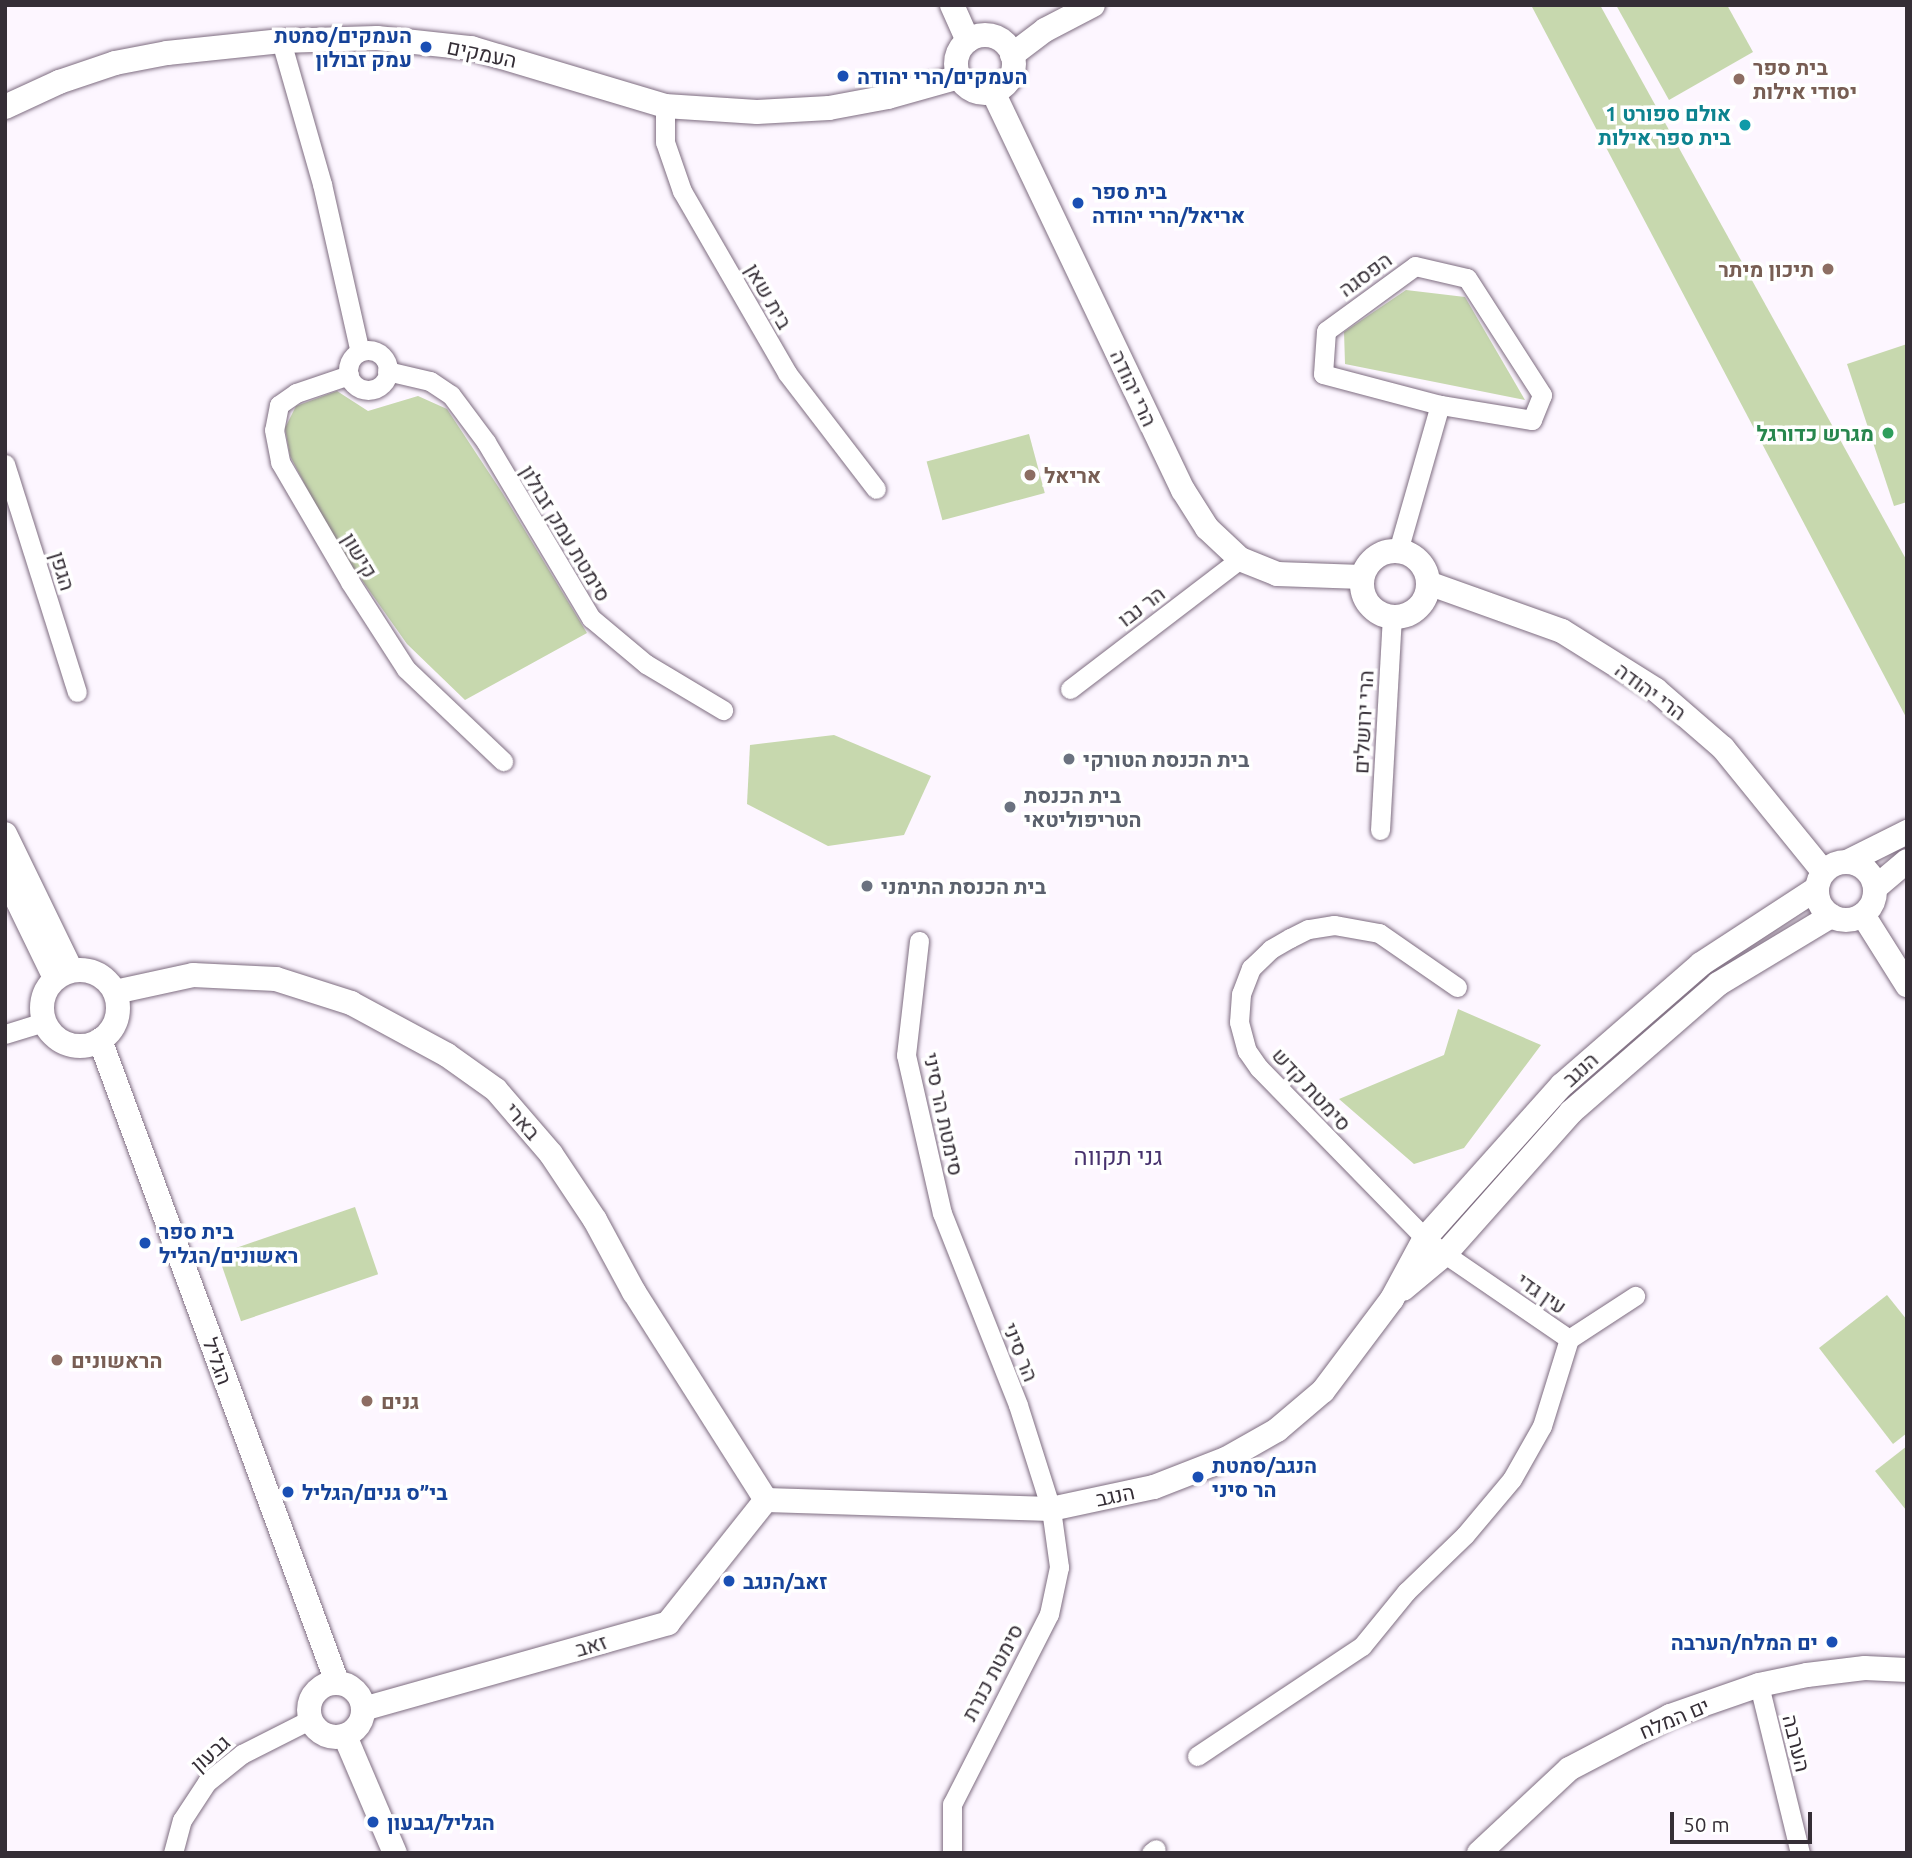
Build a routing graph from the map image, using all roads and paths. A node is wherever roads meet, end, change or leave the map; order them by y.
1 (952, 5) edge
2 (1093, 5) edge
3 (281, 41) junction
4 (968, 41) junction
5 (1012, 55) junction
6 (959, 77) junction
7 (993, 92) junction
8 (665, 106) junction
9 (5, 107) edge
10 (360, 352) junction
11 (387, 371) junction
12 (349, 375) junction
13 (1440, 405) junction
14 (5, 464) edge
15 (877, 489) dead end
16 (1398, 551) junction
17 (1240, 559) junction
18 (1362, 577) junction
19 (1428, 583) junction
20 (1392, 617) junction
21 (1070, 689) dead end
22 (77, 692) dead end
23 (723, 710) dead end
24 (503, 761) dead end
25 (1380, 830) dead end
26 (1907, 832) edge
27 (5, 834) edge
28 (1849, 861) junction
29 (1907, 861) edge
30 (5, 875) edge
31 (1820, 880) junction
32 (1875, 888) junction
33 (1863, 915) junction
34 (1831, 916) junction
35 (919, 941) dead end
36 (63, 974) junction
37 (1907, 985) edge
38 (1457, 987) dead end
39 (115, 992) junction
40 (44, 1022) junction
41 (5, 1034) edge
42 (92, 1043) junction
43 (942, 1213) joint
44 (1425, 1238) junction
45 (1445, 1254) junction
46 (1635, 1296) dead end
47 (1392, 1298) junction
48 (1569, 1339) junction
49 (766, 1500) junction
50 (1051, 1509) junction
51 (1907, 1670) edge
52 (329, 1684) junction
53 (1759, 1685) junction
54 (363, 1709) junction
55 (311, 1719) junction
56 (345, 1736) junction
57 (1197, 1756) dead end
58 (173, 1853) edge
59 (394, 1853) edge
60 (952, 1853) edge
61 (1479, 1853) edge
62 (1800, 1853) edge

1 - 4 street
2 - 5 street
3 - 8 street, העמקים
3 - 9 street, העמקים
3 - 10 street
4 - 5 street
4 - 6 street
5 - 7 street
6 - 7 street
6 - 8 street, העמקים
7 - 17 street, הרי יהודה
8 - 15 street, בית שאן
10 - 11 street
10 - 12 street
11 - 12 street
11 - 23 street, סימטת עמק זבולון
12 - 24 street, קישון
13 - 13 street, הפסגה
13 - 16 street
14 - 22 street, הגפן
16 - 18 street
16 - 19 street
17 - 18 street, הרי יהודה
17 - 21 street, הר נבו
18 - 20 street
19 - 20 street
19 - 31 street, הרי יהודה
20 - 25 street, הרי ירושלים
26 - 28 street
27 - 36 street
28 - 31 street
28 - 32 street
29 - 32 street
30 - 36 street
31 - 34 street
31 - 44 street, הנגב
32 - 33 street
33 - 34 street
33 - 37 street
34 - 45 street, הנגב
35 - 43 street, סימטת הר סיני
36 - 39 street
36 - 40 street
38 - 44 street, סימטת קדש
39 - 42 street
39 - 49 street, בארי
40 - 41 street
40 - 42 street
42 - 52 street, הגליל
43 - 50 street, הר סיני
44 - 45 street, עין גדי
44 - 47 street, הנגב
45 - 47 street, הנגב
45 - 48 street, עין גדי
46 - 48 street, עין גדי
47 - 50 street, הנגב
48 - 57 street
49 - 50 street, הנגב
49 - 54 street, זאב
50 - 60 street, סימטת כנרת
51 - 53 street, ים המלח
52 - 54 street
52 - 55 street
53 - 61 street, ים המלח
53 - 62 street, הערבה
54 - 56 street
55 - 56 street
55 - 58 street, גבעון
56 - 59 street

